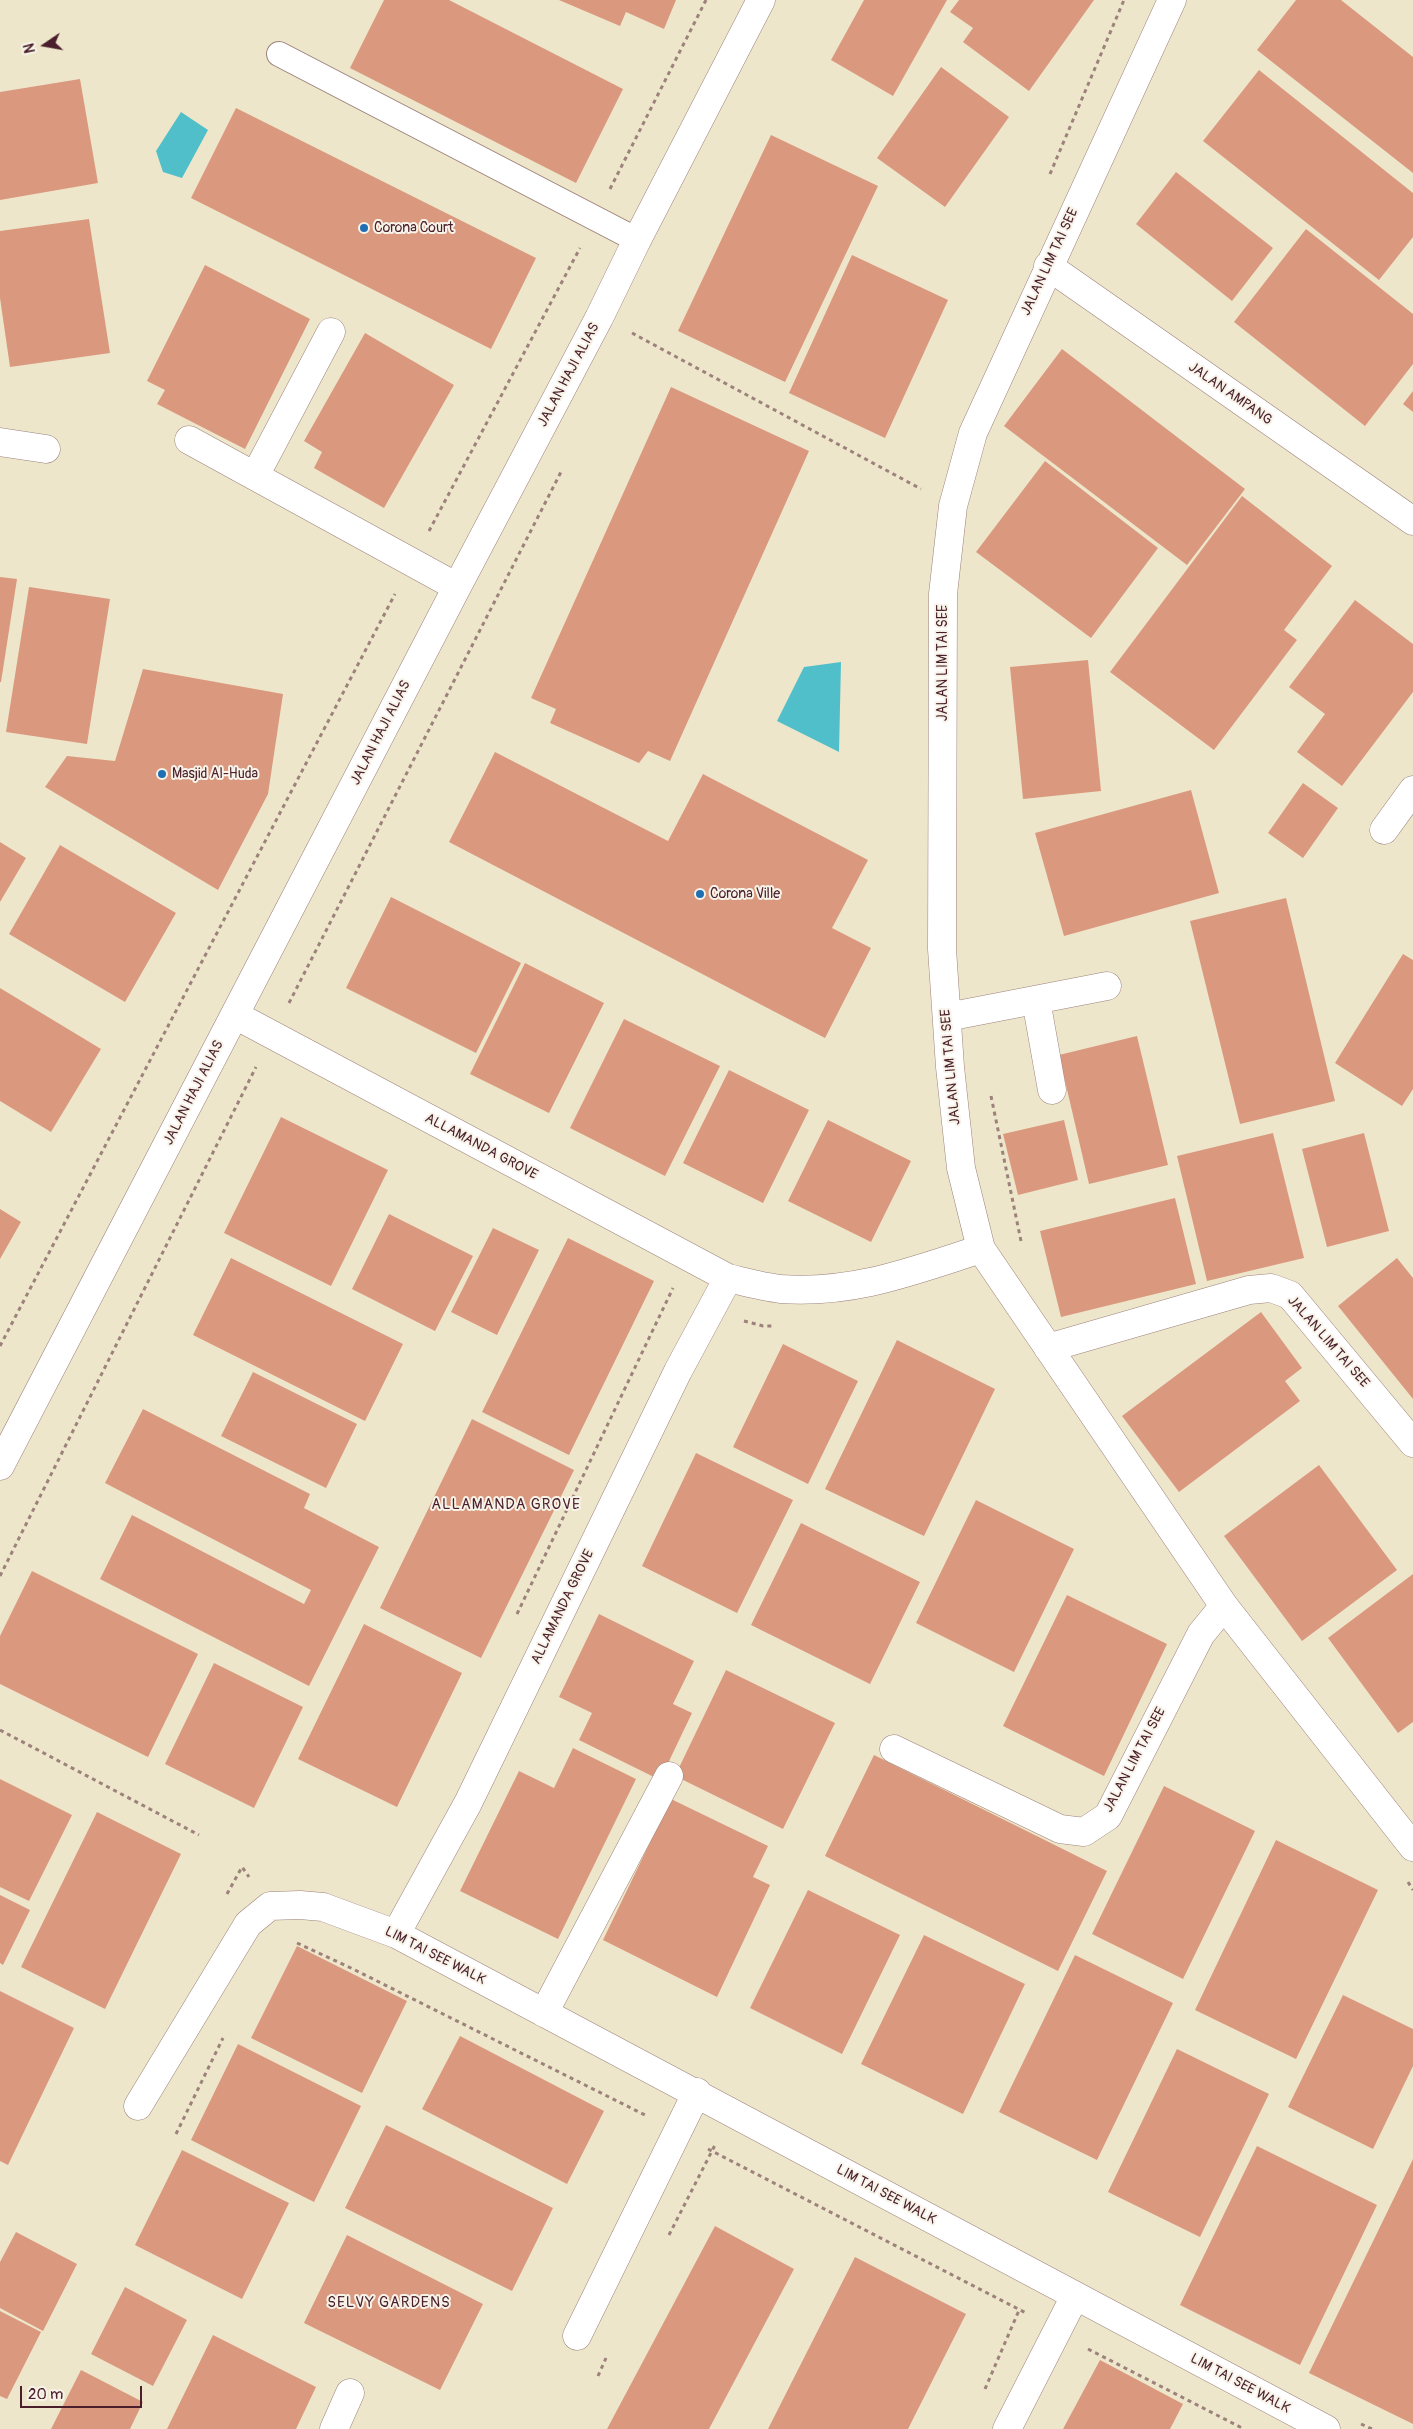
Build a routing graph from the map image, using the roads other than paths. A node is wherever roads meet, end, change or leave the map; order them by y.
1 (761, 0) edge
2 (1172, 0) edge
3 (279, 54) dead end
4 (637, 240) junction
5 (1048, 266) junction
6 (331, 332) dead end
7 (189, 440) dead end
8 (0, 442) edge
9 (46, 449) dead end
10 (255, 476) junction
11 (1413, 521) edge
12 (457, 587) junction
13 (1413, 790) edge
14 (1384, 830) dead end
15 (1106, 986) dead end
16 (1036, 1000) junction
17 (235, 1015) junction
18 (946, 1018) junction
19 (1052, 1090) dead end
20 (981, 1249) junction
21 (728, 1278) junction
22 (1048, 1348) junction
23 (1413, 1442) edge
24 (0, 1466) edge
25 (1224, 1606) junction
26 (894, 1749) dead end
27 (669, 1776) dead end
28 (1413, 1847) edge
29 (396, 1934) junction
30 (544, 2013) junction
31 (697, 2092) junction
32 (138, 2106) dead end
33 (1075, 2296) junction
34 (577, 2336) dead end
35 (350, 2393) dead end
36 (334, 2429) edge
37 (1007, 2429) edge
38 (1326, 2429) edge

1 - 4 street, JALAN HAJI ALIAS
2 - 5 street, JALAN LIM TAI SEE
3 - 4 lane
4 - 12 street, JALAN HAJI ALIAS
5 - 11 street, JALAN AMPANG
5 - 18 street, JALAN LIM TAI SEE
6 - 10 street
7 - 10 street
8 - 9 street
10 - 12 street
12 - 17 street, JALAN HAJI ALIAS
13 - 14 street
15 - 16 street
16 - 18 street
16 - 19 street
17 - 21 street, ALLAMANDA GROVE
17 - 24 street, JALAN HAJI ALIAS
18 - 20 street, JALAN LIM TAI SEE
20 - 21 street, ALLAMANDA GROVE
20 - 22 street, JALAN LIM TAI SEE
21 - 29 street, ALLAMANDA GROVE
22 - 23 street, JALAN LIM TAI SEE
22 - 25 street, JALAN LIM TAI SEE
25 - 26 street, JALAN LIM TAI SEE
25 - 28 street, JALAN LIM TAI SEE
27 - 30 street
29 - 30 street, LIM TAI SEE WALK
29 - 32 street, LIM TAI SEE WALK
30 - 31 street, LIM TAI SEE WALK
31 - 33 street, LIM TAI SEE WALK
31 - 34 street
33 - 37 street
33 - 38 street, LIM TAI SEE WALK
35 - 36 street

